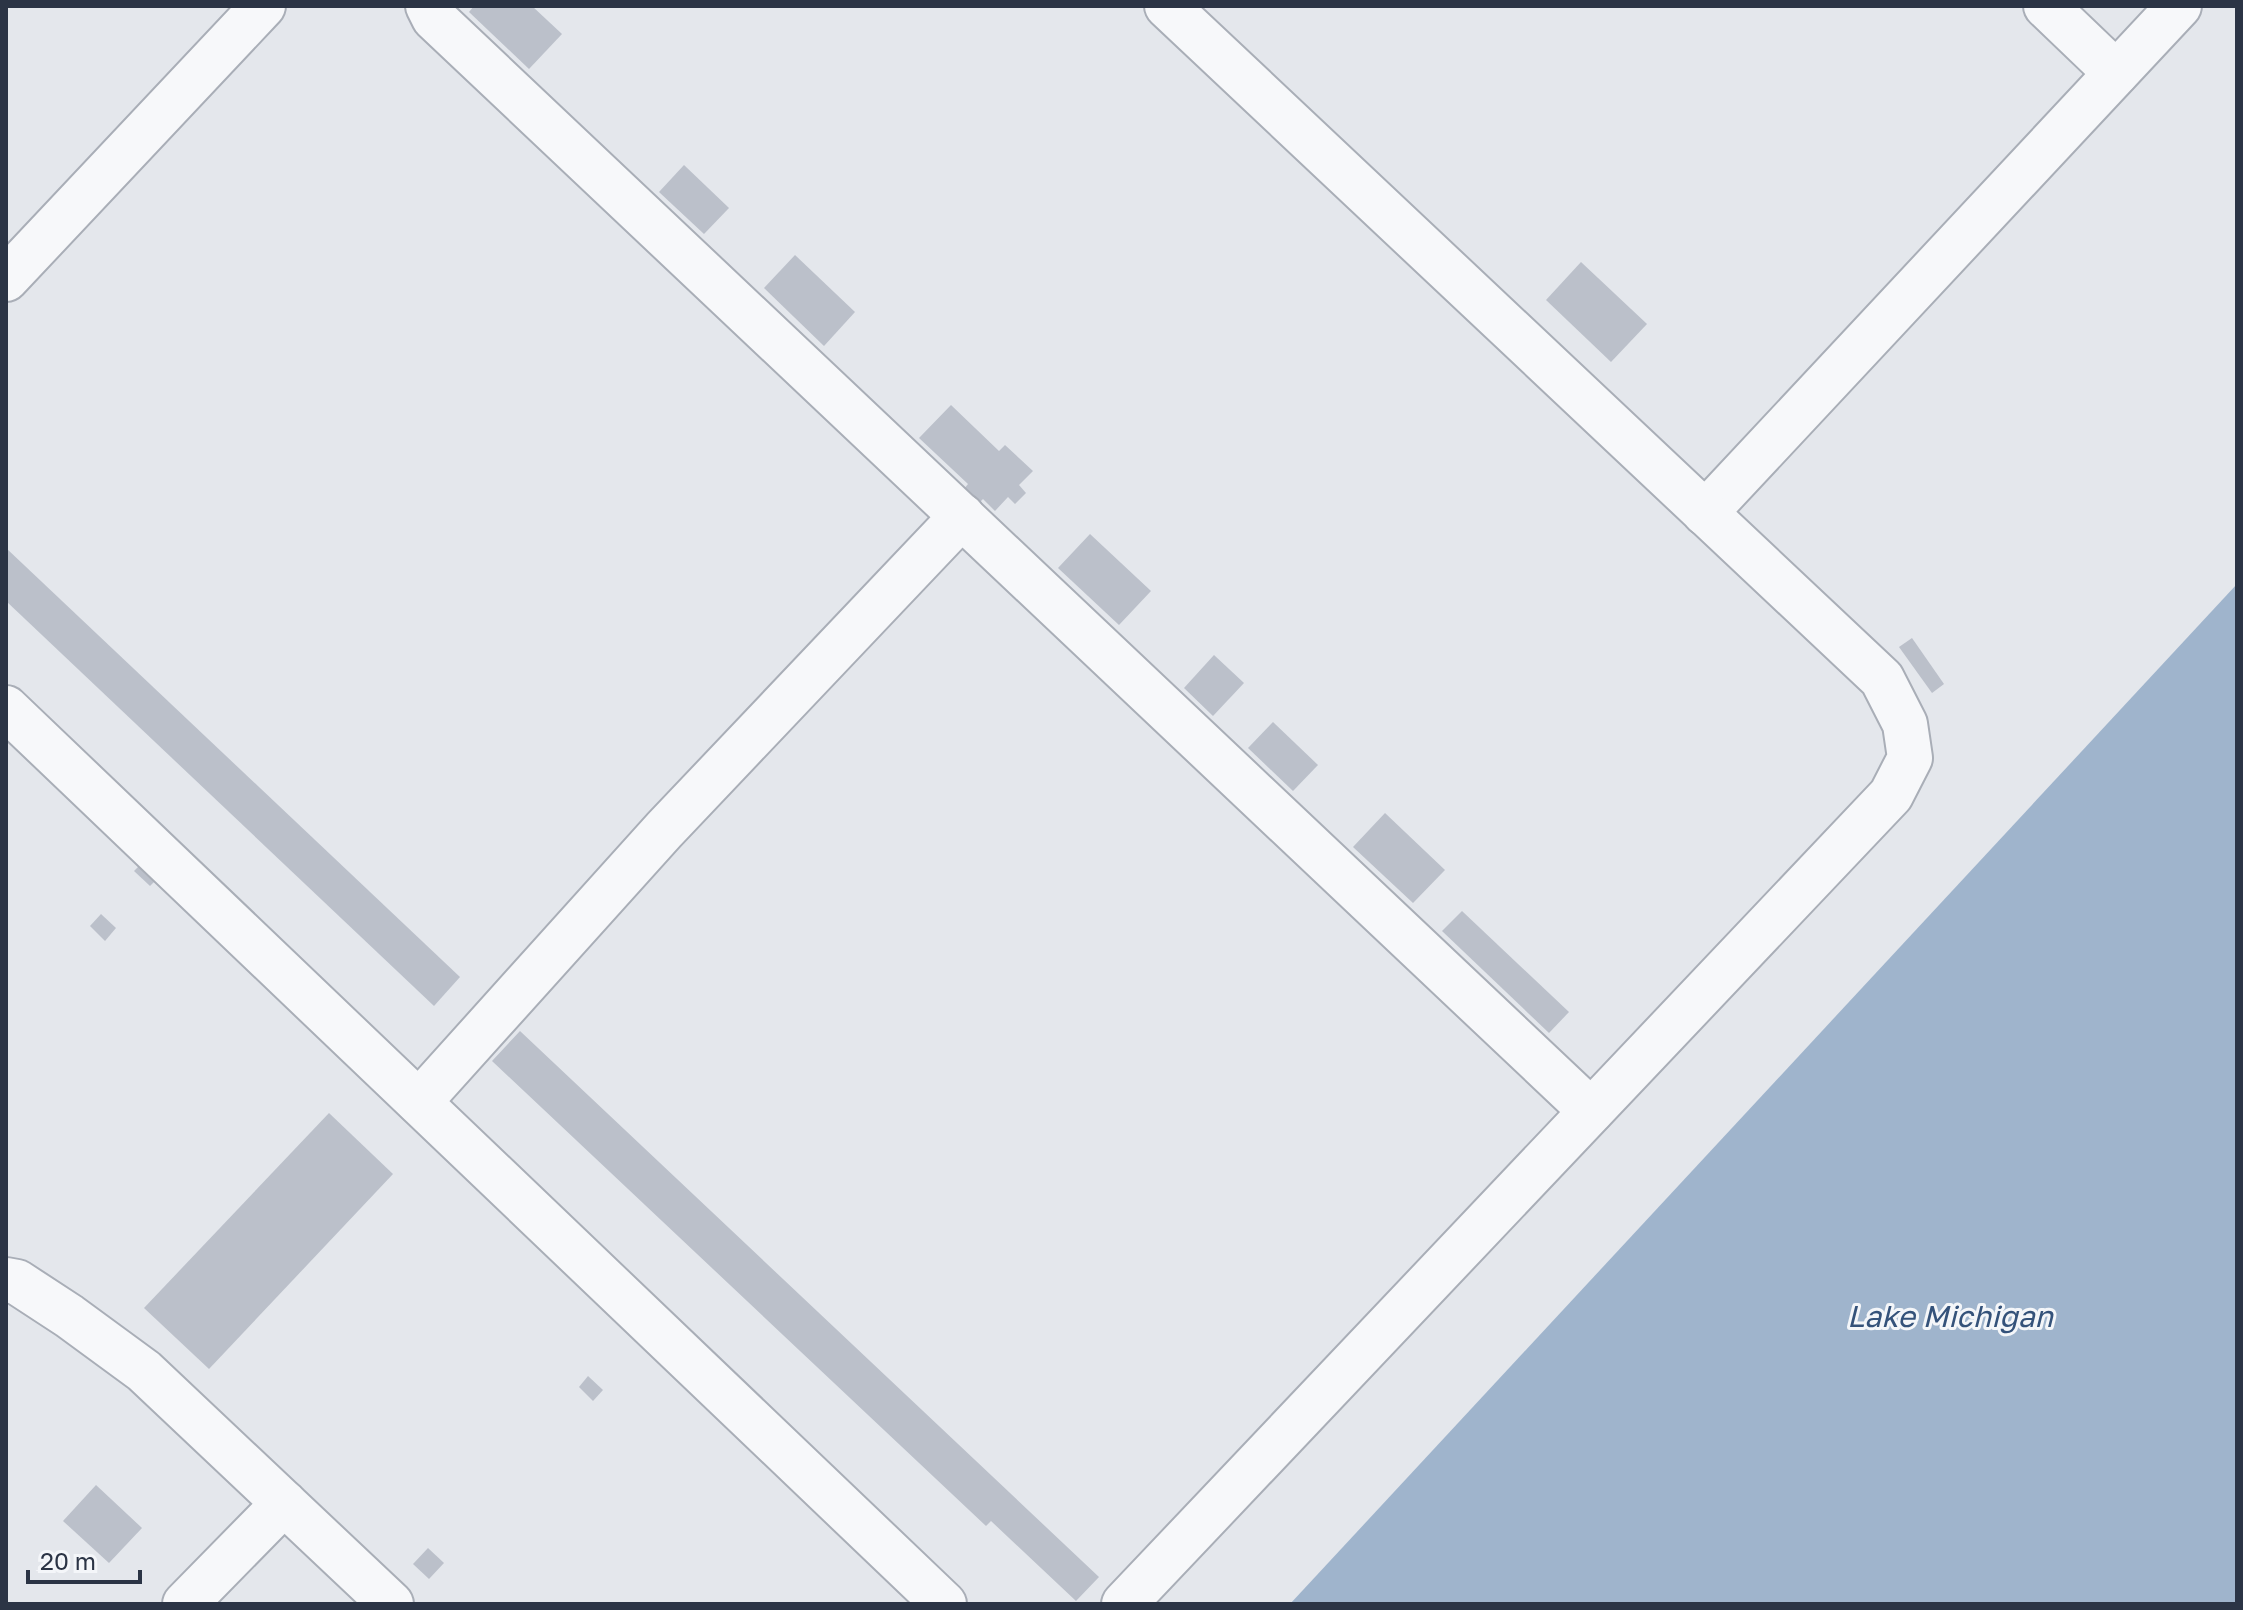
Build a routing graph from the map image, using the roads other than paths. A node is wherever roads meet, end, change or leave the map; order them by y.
1 (263, 6) edge
2 (428, 6) edge
3 (1167, 6) edge
4 (2046, 6) edge
5 (2179, 6) edge
6 (2116, 73) junction
7 (6, 279) edge
8 (1705, 513) junction
9 (962, 516) junction
10 (6, 708) edge
11 (419, 1102) junction
12 (1591, 1111) junction
13 (6, 1280) edge
14 (284, 1503) junction
15 (922, 1597) edge
16 (185, 1604) edge
17 (391, 1604) edge
18 (1124, 1604) edge

1 - 7 lane
2 - 9 lane
3 - 8 lane
4 - 6 lane
5 - 6 lane
6 - 8 lane
8 - 12 lane
9 - 11 lane
9 - 12 lane
10 - 11 lane
11 - 15 lane
12 - 18 lane
13 - 14 lane
14 - 16 lane
14 - 17 lane

